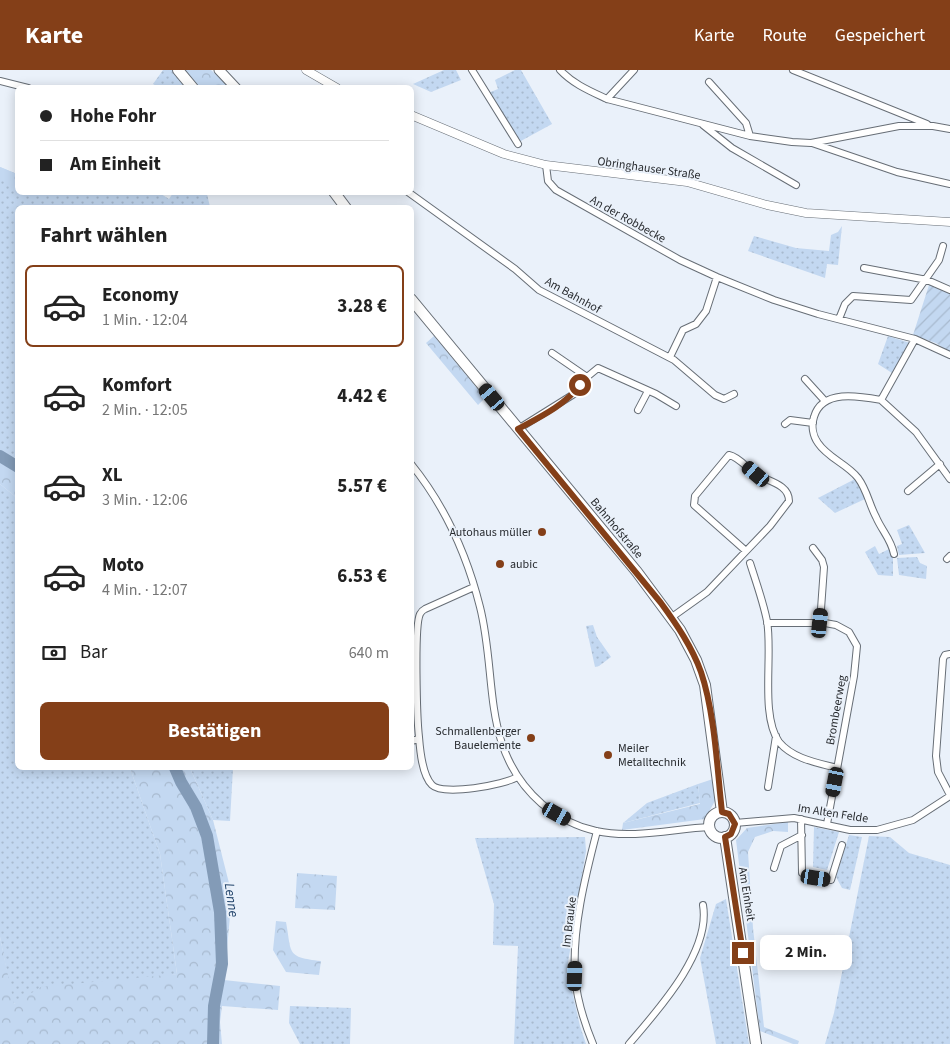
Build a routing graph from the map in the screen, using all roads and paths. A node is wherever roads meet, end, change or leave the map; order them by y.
1 (178, 70) edge
2 (219, 70) edge
3 (306, 70) edge
4 (472, 70) edge
5 (560, 70) edge
6 (634, 70) edge
7 (793, 70) edge
8 (0, 80) edge
9 (709, 82) dead end
10 (18, 85) edge
11 (190, 85) edge
12 (233, 85) edge
13 (332, 85) edge
14 (607, 99) junction
15 (414, 115) edge
16 (702, 124) junction
17 (933, 126) junction
18 (950, 129) edge
19 (750, 136) junction
20 (811, 143) junction
21 (518, 144) dead end
22 (546, 165) junction
23 (950, 184) edge
24 (796, 185) dead end
25 (412, 195) edge
26 (950, 222) edge
27 (943, 246) dead end
28 (864, 268) dead end
29 (717, 277) junction
30 (926, 280) junction
31 (950, 290) edge
32 (414, 303) edge
33 (839, 319) junction
34 (916, 339) junction
35 (552, 353) dead end
36 (950, 355) edge
37 (670, 357) junction
38 (587, 377) junction
39 (805, 379) dead end
40 (648, 391) junction
41 (734, 394) dead end
42 (881, 400) junction
43 (825, 401) junction
44 (676, 406) dead end
45 (638, 410) dead end
46 (813, 423) junction
47 (785, 424) dead end
48 (518, 429) junction
49 (940, 464) junction
50 (414, 468) edge
51 (950, 479) edge
52 (908, 491) dead end
53 (813, 548) dead end
54 (746, 551) junction
55 (894, 554) dead end
56 (750, 562) dead end
57 (474, 588) junction
58 (672, 617) junction
59 (767, 623) junction
60 (820, 623) junction
61 (950, 654) edge
62 (950, 674) edge
63 (942, 681) junction
64 (776, 736) junction
65 (419, 738) junction
66 (414, 740) edge
67 (837, 768) junction
68 (518, 777) junction
69 (768, 787) dead end
70 (950, 795) edge
71 (722, 812) junction
72 (801, 819) junction
73 (735, 824) junction
74 (827, 824) junction
75 (710, 827) junction
76 (596, 831) junction
77 (802, 835) junction
78 (725, 837) junction
79 (842, 845) dead end
80 (774, 868) dead end
81 (703, 905) dead end
82 (593, 1044) edge
83 (629, 1044) edge
84 (756, 1044) edge

1 - 11 main road
2 - 12 main road
3 - 13 street
4 - 21 street
5 - 14 street
6 - 14 street
7 - 17 street
8 - 10 street
9 - 19 street
14 - 16 street
15 - 22 street, Obringhauser Straße
16 - 19 street
16 - 24 street
17 - 18 street
17 - 20 street
19 - 20 street
20 - 23 street
22 - 26 street, Obringhauser Straße
22 - 29 street, An der Robbecke
25 - 37 street, Am Bahnhof
27 - 30 street
28 - 30 street
29 - 33 street, An der Robbecke
29 - 37 street
30 - 31 street
30 - 33 street
32 - 48 main road, Bahnhofstraße
33 - 34 street, An der Robbecke
34 - 36 street, An der Robbecke
34 - 42 street
35 - 38 street
37 - 41 street, Am Bahnhof
38 - 40 street
38 - 48 street
39 - 43 street
40 - 44 street
40 - 45 street
42 - 43 street
42 - 49 street
43 - 46 street
46 - 47 street
46 - 55 street
48 - 58 main road, Bahnhofstraße
49 - 51 street
49 - 52 street
50 - 57 street
53 - 60 street
54 - 54 street
54 - 58 street
56 - 59 street
57 - 65 street
57 - 68 street
58 - 71 main road, Bahnhofstraße
59 - 60 street, Brombeerweg
59 - 64 street
60 - 67 street, Brombeerweg
61 - 63 street
62 - 63 street
63 - 70 street
64 - 67 street
64 - 69 street
65 - 66 street
65 - 68 street
67 - 74 street, Brombeerweg
68 - 76 street
70 - 74 street, Im Alten Felde
71 - 73 main road
71 - 75 main road
72 - 73 street, Im Alten Felde
72 - 74 street, Im Alten Felde
72 - 77 street
73 - 78 main road
75 - 76 street
75 - 78 main road
76 - 82 street, Im Brauke
77 - 79 street
77 - 80 street
78 - 84 main road, Am Einheit
81 - 83 street

